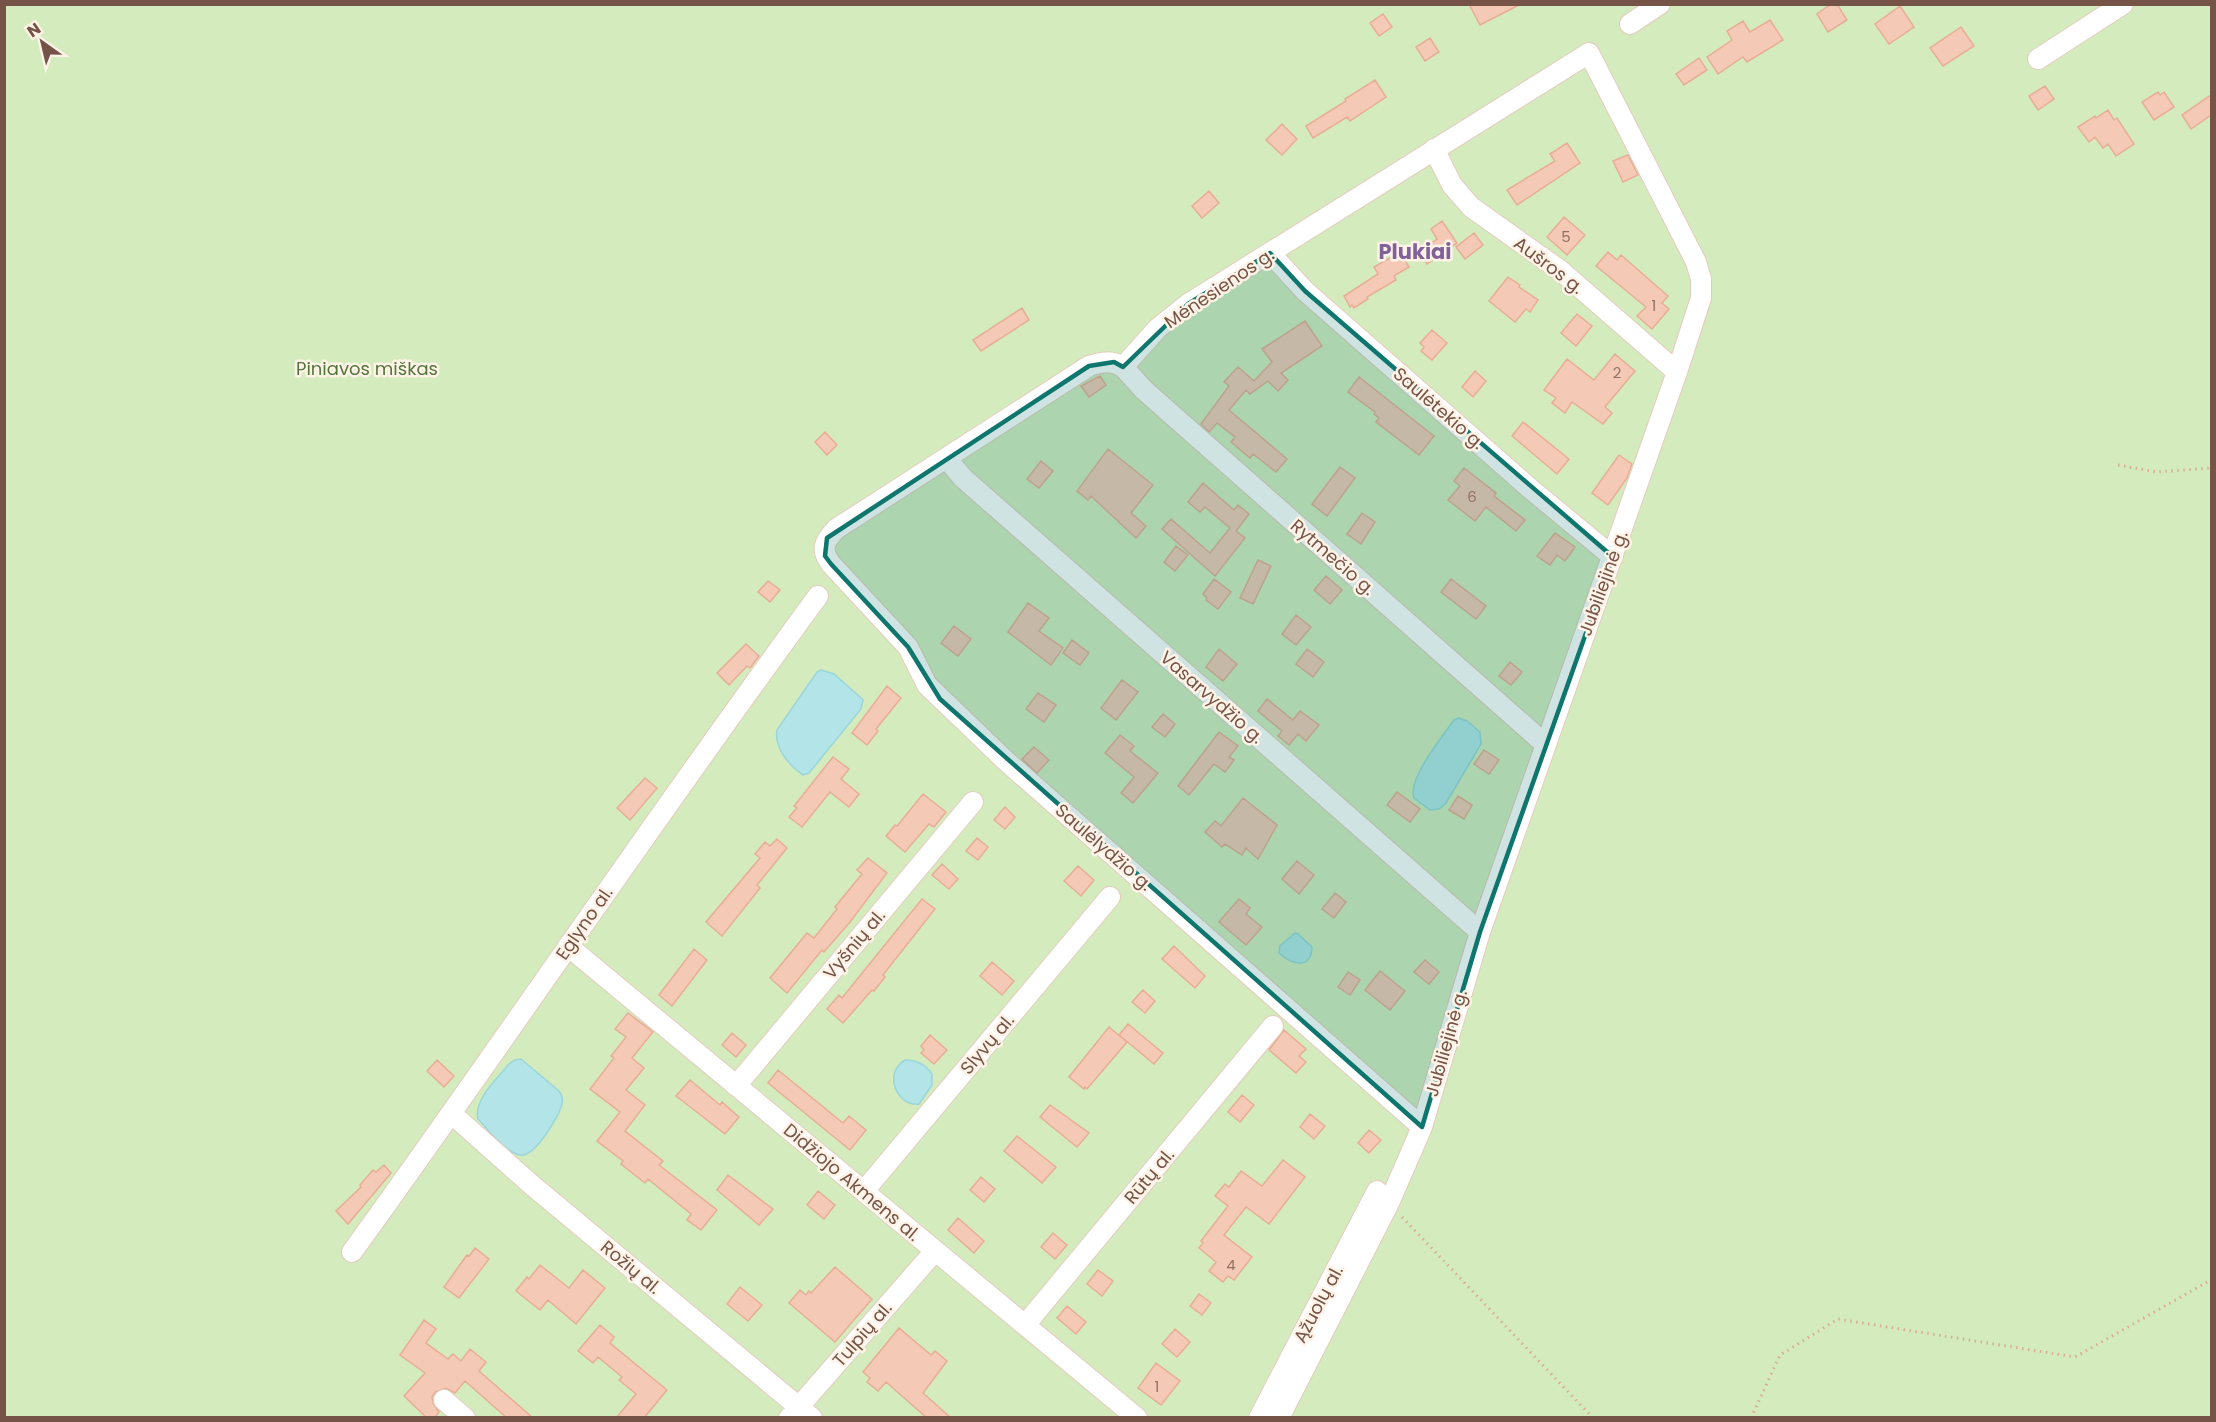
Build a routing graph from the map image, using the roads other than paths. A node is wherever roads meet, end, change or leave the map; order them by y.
1 (1660, 4) edge
2 (2123, 4) edge
3 (1630, 24) dead end
4 (1589, 53) joint
5 (2038, 59) dead end
6 (1434, 149) junction
7 (1270, 253) junction
8 (1124, 366) junction
9 (1677, 372) junction
10 (947, 459) junction
11 (1612, 557) junction
12 (818, 596) dead end
13 (1545, 744) junction
14 (973, 802) dead end
15 (1110, 897) dead end
16 (1479, 932) junction
17 (568, 946) junction
18 (1273, 1026) dead end
19 (736, 1086) junction
20 (452, 1114) junction
21 (1422, 1127) junction
22 (864, 1191) junction
23 (1383, 1197) junction
24 (935, 1251) junction
25 (352, 1252) dead end
26 (1025, 1325) junction
27 (444, 1400) dead end
28 (800, 1414) edge
29 (465, 1418) edge
30 (1137, 1418) edge
31 (1259, 1418) edge
32 (1278, 1418) edge

1 - 3 street
2 - 5 street
4 - 6 street, Mėnesienos g.
4 - 9 street, Jubiliejinė g.
6 - 7 street, Mėnesienos g.
6 - 9 street, Aušros g.
7 - 8 street, Mėnesienos g.
7 - 11 street, Saulėtekio g.
8 - 10 street
8 - 13 street, Rytmečio g.
9 - 11 street, Jubiliejinė g.
10 - 16 street, Vasarvydžio g.
10 - 21 street, Saulėlydžio g.
11 - 13 street, Jubiliejinė g.
12 - 17 street, Eglyno al.
13 - 16 street, Jubiliejinė g.
14 - 19 street, Vyšnių al.
15 - 22 street, Slyvų al.
16 - 21 street, Jubiliejinė g.
17 - 19 street, Didžiojo Akmens al.
17 - 20 street, Eglyno al.
18 - 26 street, Rūtų al.
19 - 22 street, Didžiojo Akmens al.
20 - 25 street, Eglyno al.
20 - 28 street, Rožių al.
21 - 23 street, Jubiliejinė g.
22 - 24 street, Didžiojo Akmens al.
23 - 31 street, Ąžuolų al.
23 - 32 street
24 - 26 street, Didžiojo Akmens al.
24 - 28 street, Tulpių al.
26 - 30 street, Didžiojo Akmens al.
27 - 29 street

